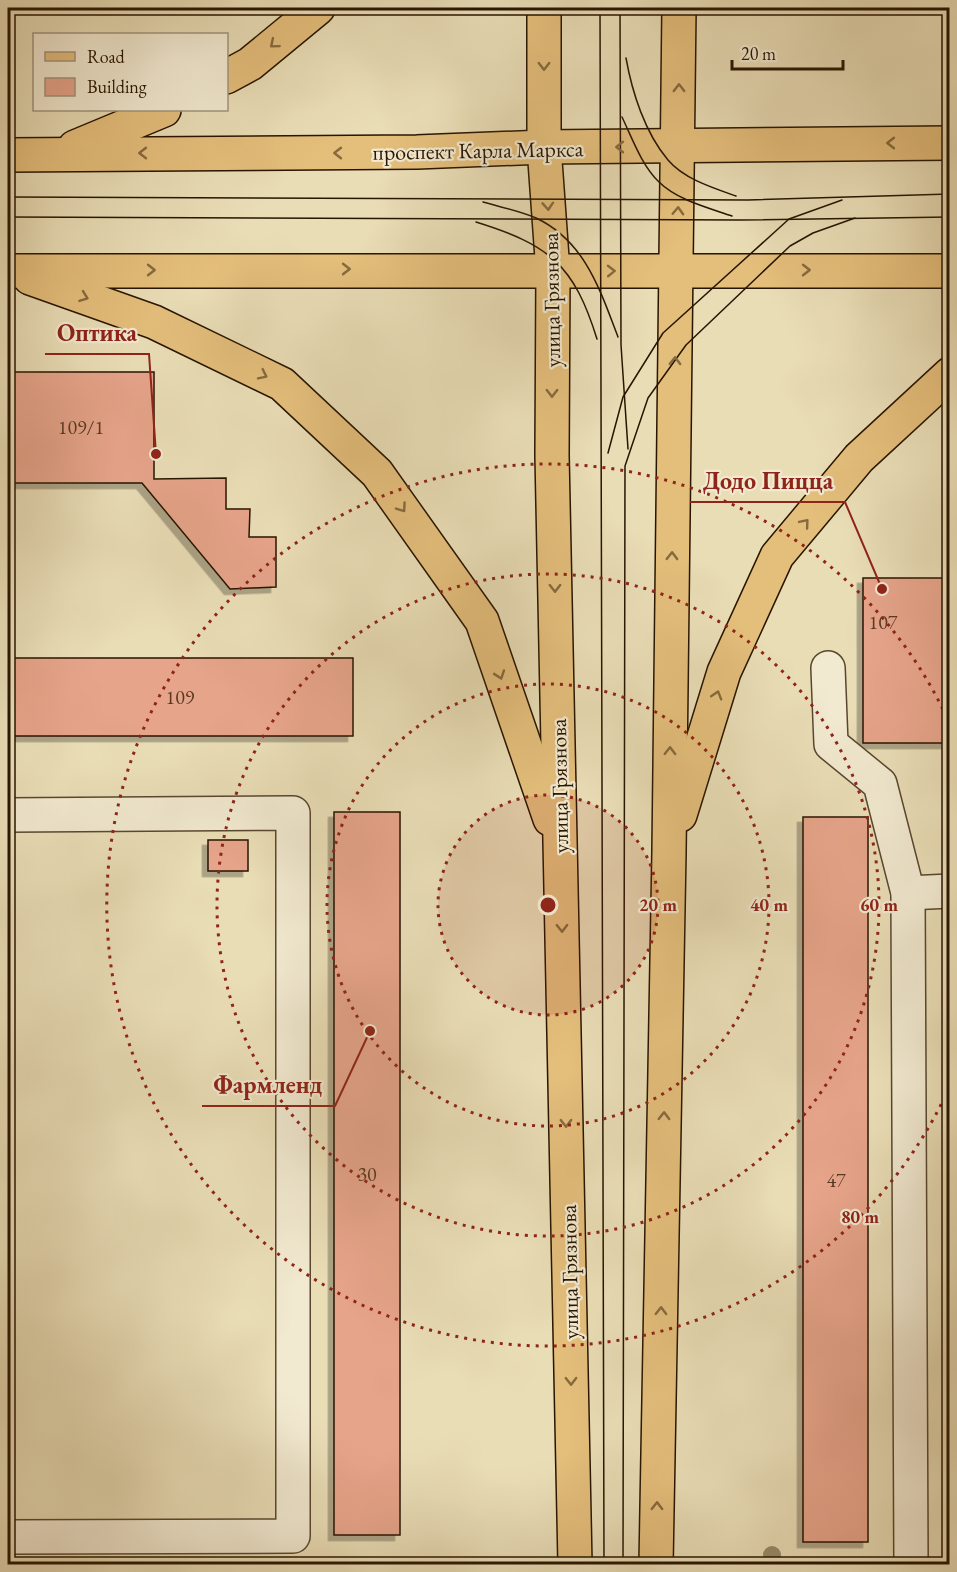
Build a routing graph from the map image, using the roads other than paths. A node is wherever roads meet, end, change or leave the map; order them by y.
1 (318, 8) edge
2 (544, 8) edge
3 (679, 8) edge
4 (228, 75) edge
5 (162, 111) edge
6 (950, 143) edge
7 (678, 146) junction
8 (543, 147) junction
9 (58, 153) junction
10 (8, 155) edge
11 (677, 270) junction
12 (8, 271) edge
13 (950, 271) edge
14 (553, 272) junction
15 (950, 374) edge
16 (828, 668) dead end
17 (8, 814) edge
18 (561, 849) junction
19 (669, 852) junction
20 (950, 891) edge
21 (908, 893) junction
22 (8, 1537) edge
23 (574, 1564) edge
24 (656, 1564) edge
25 (911, 1564) edge

1 -> 4 main road
2 -> 8 main road, улица Грязнова
7 -> 3 main road
5 - 9 main road
6 -> 7 main road, проспект Карла Маркса
7 -> 8 main road, проспект Карла Маркса
11 -> 7 main road
8 -> 9 main road, проспект Карла Маркса
8 -> 14 main road, улица Грязнова
9 - 10 main road, проспект Карла Маркса
11 -> 13 main road
14 -> 11 main road
19 -> 11 main road
12 -> 14 main road
12 -> 18 main road
14 -> 18 main road, улица Грязнова
19 -> 15 main road
16 - 21 lane
17 - 22 lane
18 -> 23 main road, улица Грязнова
24 -> 19 main road
20 - 21 lane
21 - 25 lane

